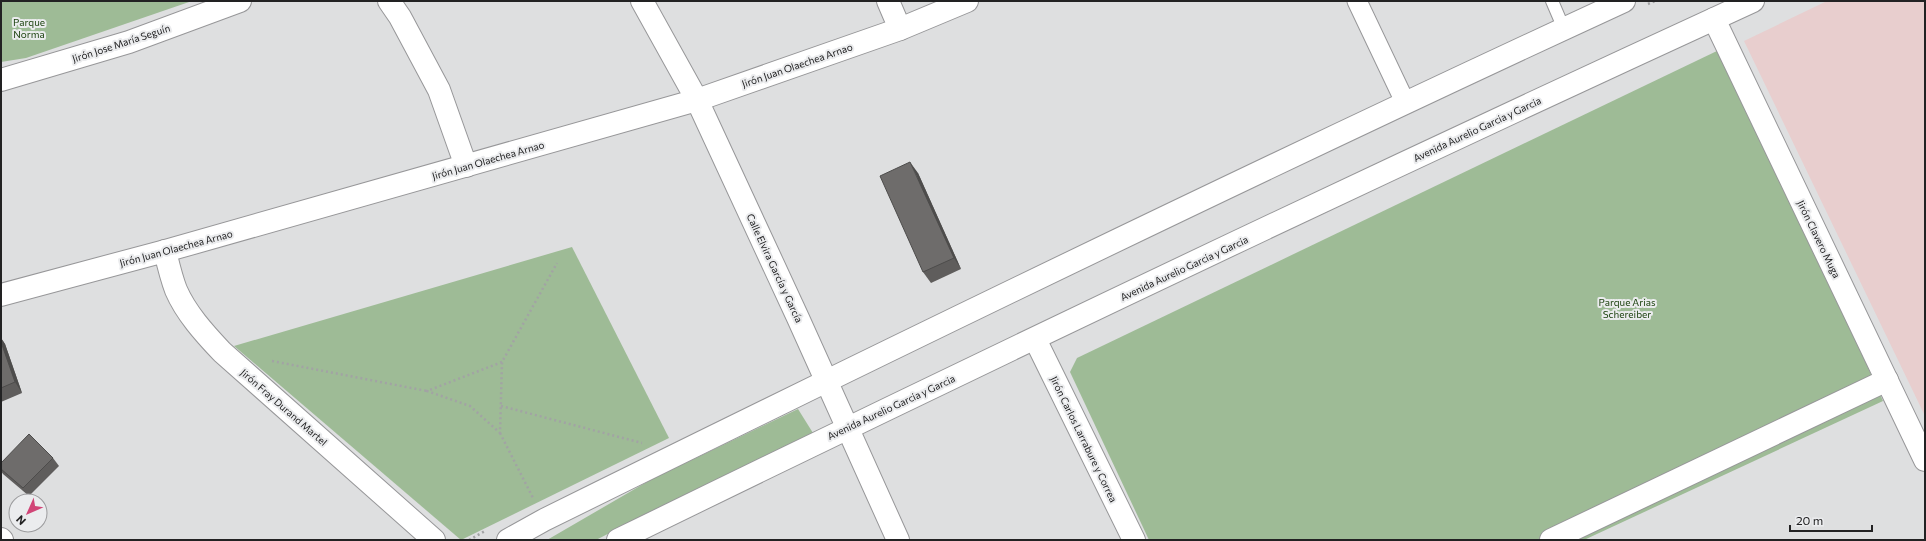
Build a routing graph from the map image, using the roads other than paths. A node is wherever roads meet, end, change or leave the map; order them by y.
1 (240, 1) edge
2 (389, 1) edge
3 (642, 1) edge
4 (888, 1) edge
5 (967, 1) edge
6 (1357, 1) edge
7 (1552, 1) edge
8 (1624, 1) edge
9 (1753, 1) edge
10 (1714, 18) junction
11 (900, 29) junction
12 (1564, 29) junction
13 (1, 80) edge
14 (697, 100) junction
15 (1405, 102) junction
16 (466, 166) junction
17 (165, 251) junction
18 (1, 295) edge
19 (1035, 339) junction
20 (1887, 380) junction
21 (826, 382) junction
22 (846, 428) junction
23 (1925, 460) edge
24 (434, 540) edge
25 (508, 540) edge
26 (618, 540) edge
27 (898, 540) edge
28 (1134, 540) edge
29 (1551, 540) edge

1 - 13 street, Jirón Jose María Seguín
2 - 16 street
3 - 14 street, Calle Elvira García y García
4 - 11 street
5 - 11 street, Jirón Juan Olaechea Arnao
6 - 15 street
7 - 12 lane
8 - 12 street
9 - 10 street, Avenida Aurelio Garcia y Garcia
10 - 19 street, Avenida Aurelio Garcia y Garcia
10 - 20 street, Jirón Clavero Muga
11 - 14 street, Jirón Juan Olaechea Arnao
12 - 15 street
14 - 16 street, Jirón Juan Olaechea Arnao
14 - 21 street, Calle Elvira García y García
15 - 21 street
16 - 17 street, Jirón Juan Olaechea Arnao
17 - 18 street, Jirón Juan Olaechea Arnao
17 - 24 street, Jirón Fray Durand Martel
19 - 22 street, Avenida Aurelio Garcia y Garcia
19 - 28 street, Jirón Carlos Larrabure y Correa
20 - 23 street, Jirón Clavero Muga
20 - 29 street
21 - 22 street, Calle Elvira García y García
21 - 25 street
22 - 26 street, Avenida Aurelio Garcia y Garcia
22 - 27 street, Calle Elvira García y García

